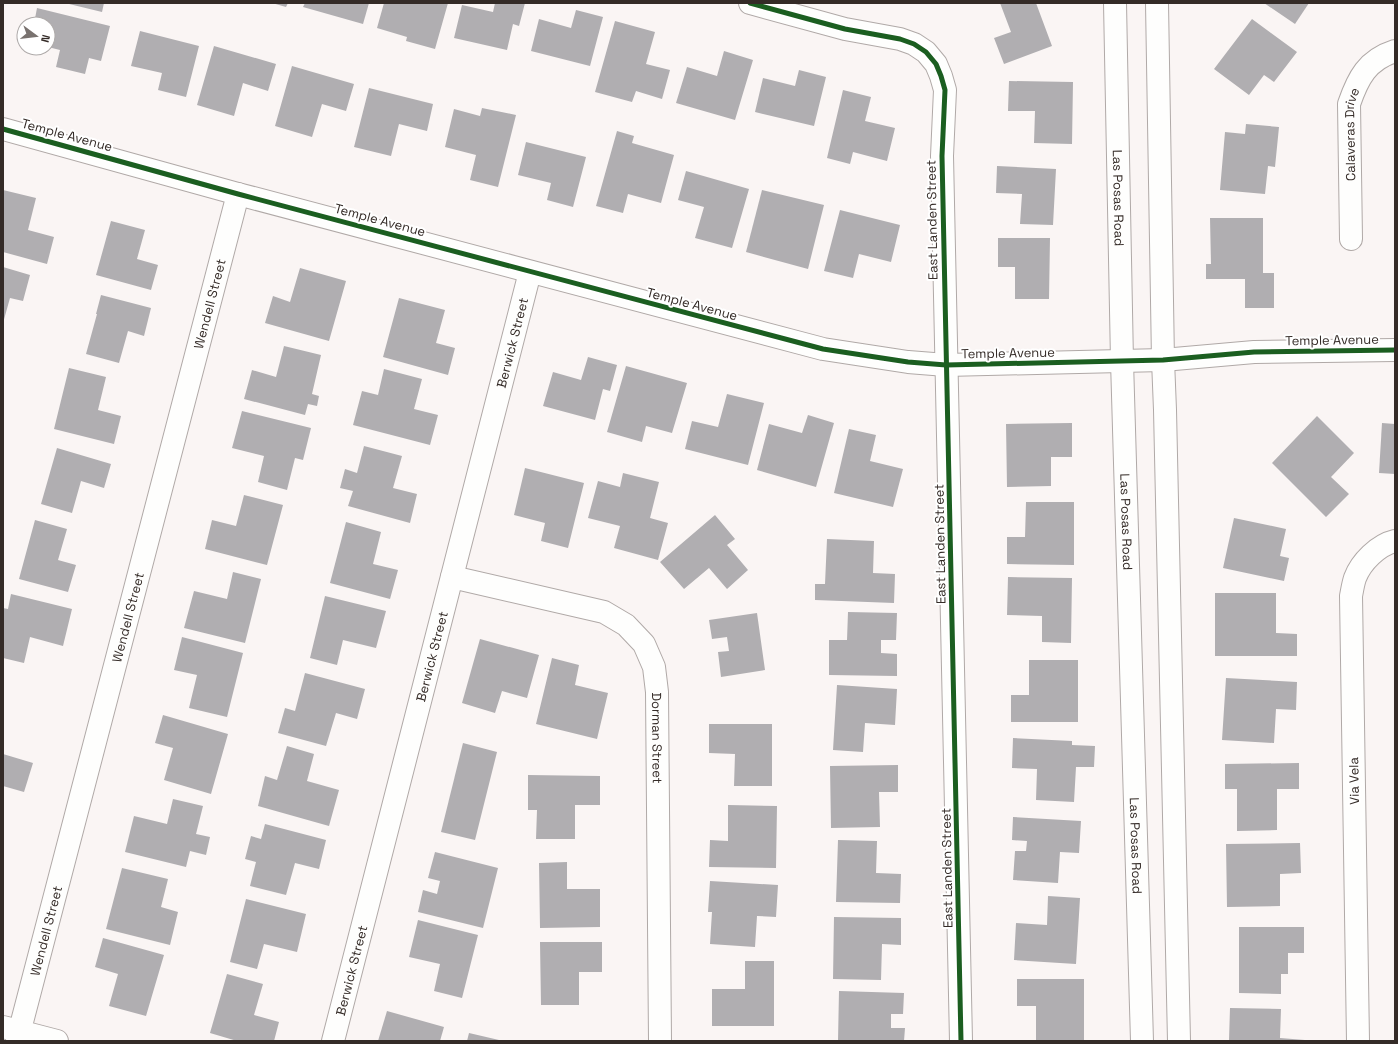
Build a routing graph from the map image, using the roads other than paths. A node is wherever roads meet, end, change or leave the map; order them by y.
1 (750, 3) edge
2 (1115, 3) edge
3 (1157, 3) edge
4 (1395, 51) edge
5 (3, 129) edge
6 (238, 194) junction
7 (1350, 239) dead end
8 (530, 272) junction
9 (1395, 350) edge
10 (1163, 360) junction
11 (1122, 361) junction
12 (946, 365) junction
13 (1395, 541) edge
14 (452, 577) junction
15 (13, 1033) edge
16 (56, 1041) edge
17 (333, 1041) edge
18 (660, 1041) edge
19 (961, 1041) edge
20 (1142, 1041) edge
21 (1179, 1041) edge
22 (1358, 1041) edge

1 - 12 street, East Landen Street
2 - 11 street, Las Posas Road
3 - 10 street
4 - 7 street, Calaveras Drive
5 - 6 street, Temple Avenue
6 - 8 street, Temple Avenue
6 - 15 street, Wendell Street
8 - 12 street, Temple Avenue
8 - 14 street, Berwick Street
9 - 10 street, Temple Avenue
10 - 11 street, Temple Avenue
10 - 21 street
11 - 12 street, Temple Avenue
11 - 20 street, Las Posas Road
12 - 19 street, East Landen Street
13 - 22 street, Via Vela
14 - 17 street, Berwick Street
14 - 18 street, Dorman Street
15 - 16 street

